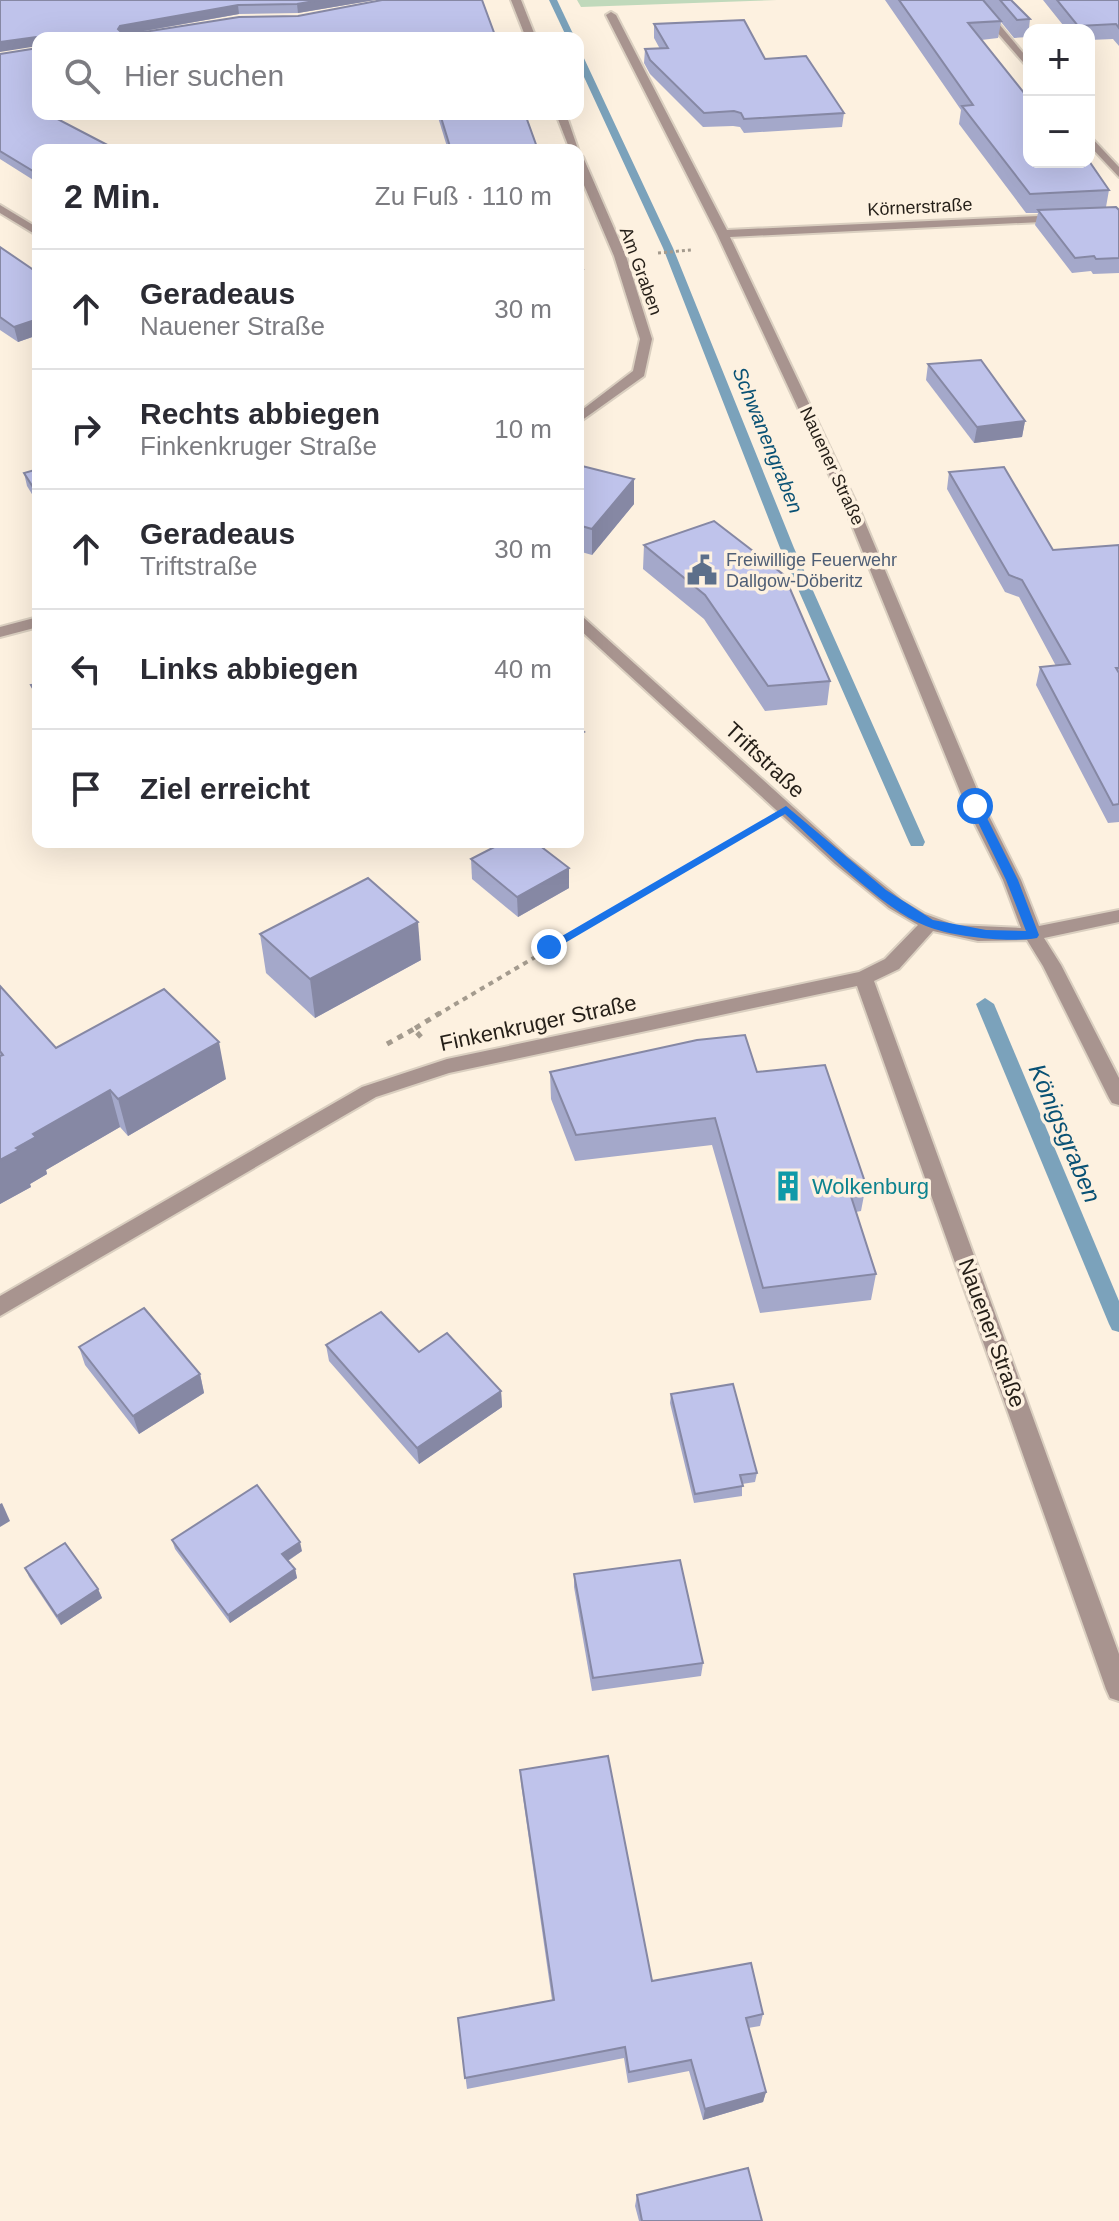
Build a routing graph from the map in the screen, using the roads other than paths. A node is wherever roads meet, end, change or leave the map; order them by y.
1 (516, 0) edge
2 (974, 0) edge
3 (611, 15) dead end
4 (529, 32) edge
5 (1023, 59) edge
6 (563, 120) edge
7 (573, 144) edge
8 (1095, 145) edge
9 (584, 171) edge
10 (1119, 174) edge
11 (0, 208) edge
12 (1071, 218) edge
13 (32, 229) edge
14 (723, 234) junction
15 (584, 414) edge
16 (32, 624) edge
17 (584, 625) edge
18 (0, 632) edge
19 (1119, 916) edge
20 (930, 923) junction
21 (1033, 935) junction
22 (864, 978) junction
23 (1119, 1098) edge
24 (0, 1307) edge
25 (1119, 1689) edge

1 - 4 street
2 - 5 street
3 - 14 street, Nauener Straße
6 - 7 street
8 - 10 street
9 - 15 street, Am Graben
11 - 13 street
12 - 14 street, Körnerstraße
14 - 21 street, Nauener Straße
16 - 18 street
17 - 20 street, Triftstraße
19 - 21 street
20 - 21 street
20 - 22 street, Finkenkruger Straße
21 - 23 street, Nauener Straße
22 - 24 street, Finkenkruger Straße
22 - 25 street, Nauener Straße

